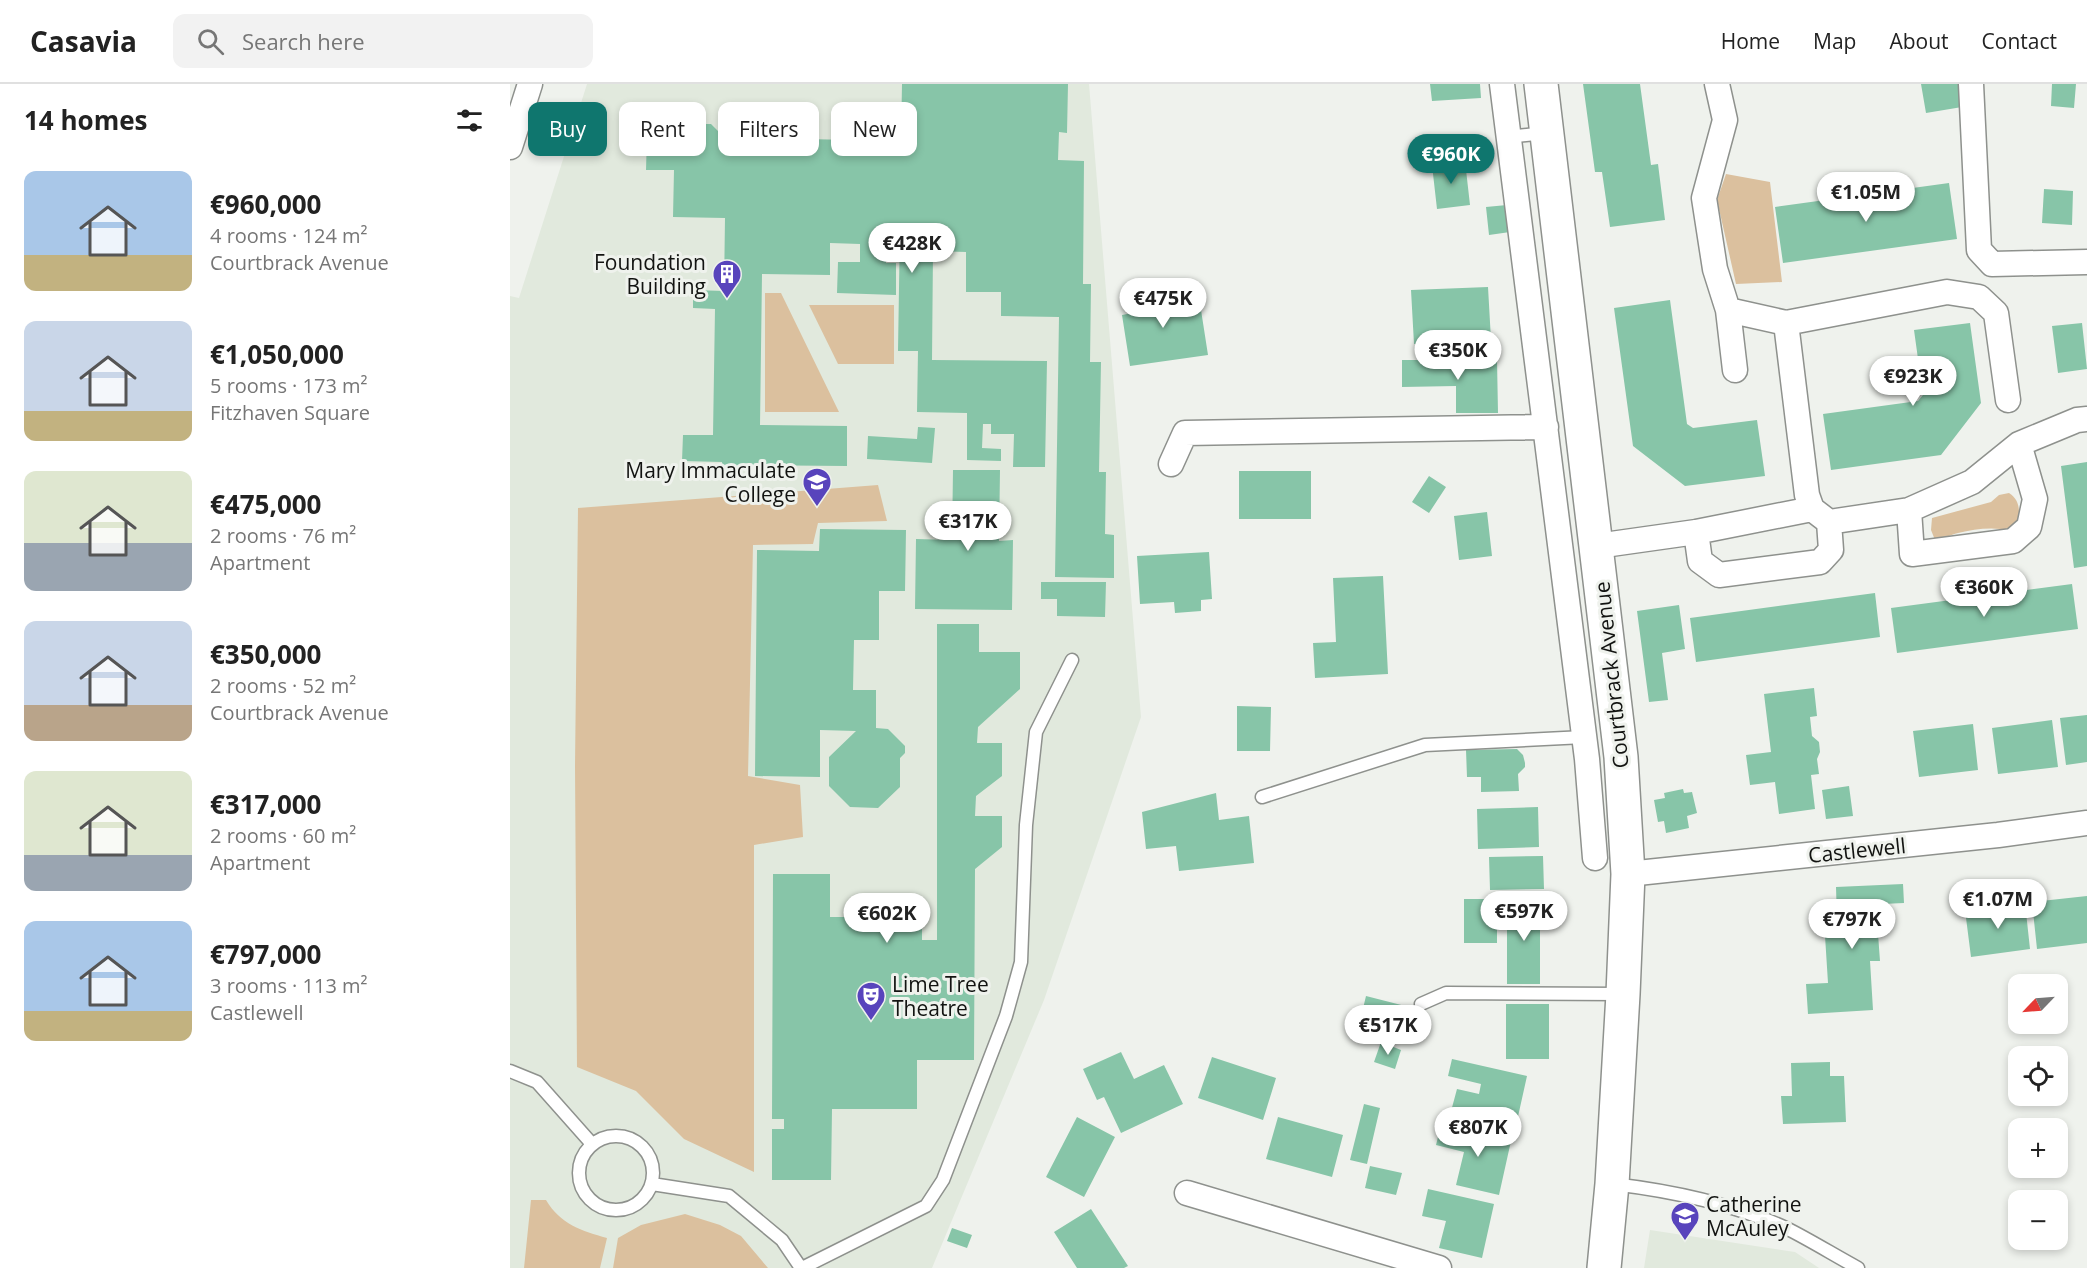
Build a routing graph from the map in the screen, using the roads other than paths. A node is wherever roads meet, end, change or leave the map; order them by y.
1 (1502, 84) edge
2 (1541, 84) edge
3 (1717, 84) edge
4 (1971, 84) edge
5 (522, 94) edge
6 (1546, 133) junction
7 (1507, 137) junction
8 (510, 147) edge
9 (2087, 262) edge
10 (1728, 310) junction
11 (1786, 323) junction
12 (1735, 370) dead end
13 (2008, 400) dead end
14 (2087, 419) edge
15 (1546, 427) junction
16 (2019, 444) junction
17 (1171, 464) dead end
18 (1909, 510) junction
19 (1821, 515) junction
20 (1696, 532) junction
21 (1597, 546) junction
22 (1072, 660) dead end
23 (1586, 748) junction
24 (1621, 757) junction
25 (1262, 797) dead end
26 (2087, 823) edge
27 (1595, 858) dead end
28 (1628, 874) junction
29 (1623, 994) junction
30 (1421, 1004) dead end
31 (510, 1071) edge
32 (592, 1144) junction
33 (652, 1184) junction
34 (1612, 1184) junction
35 (1187, 1193) dead end
36 (801, 1268) edge
37 (1439, 1268) edge
38 (1604, 1268) edge
39 (1858, 1268) edge

1 - 7 street
2 - 6 street, Courtbrack Avenue
3 - 10 street
4 - 9 street
5 - 8 street
6 - 7 lane
6 - 21 street, Courtbrack Avenue
7 - 15 street
10 - 11 street
10 - 12 street
11 - 13 street
11 - 19 street
14 - 16 street
15 - 17 street
15 - 23 street
16 - 18 street
16 - 18 street
18 - 19 street
19 - 20 street
19 - 20 street
20 - 21 street
21 - 24 street, Courtbrack Avenue
22 - 36 lane
23 - 24 street
23 - 25 lane
23 - 27 street
24 - 28 street, Courtbrack Avenue
26 - 28 street, Castlewell
28 - 29 street, Courtbrack Avenue
29 - 30 lane
29 - 34 street, Courtbrack Avenue
31 - 32 lane
32 - 33 lane
32 - 33 lane
33 - 36 lane
34 - 38 street, Courtbrack Avenue
34 - 39 lane
35 - 37 street

